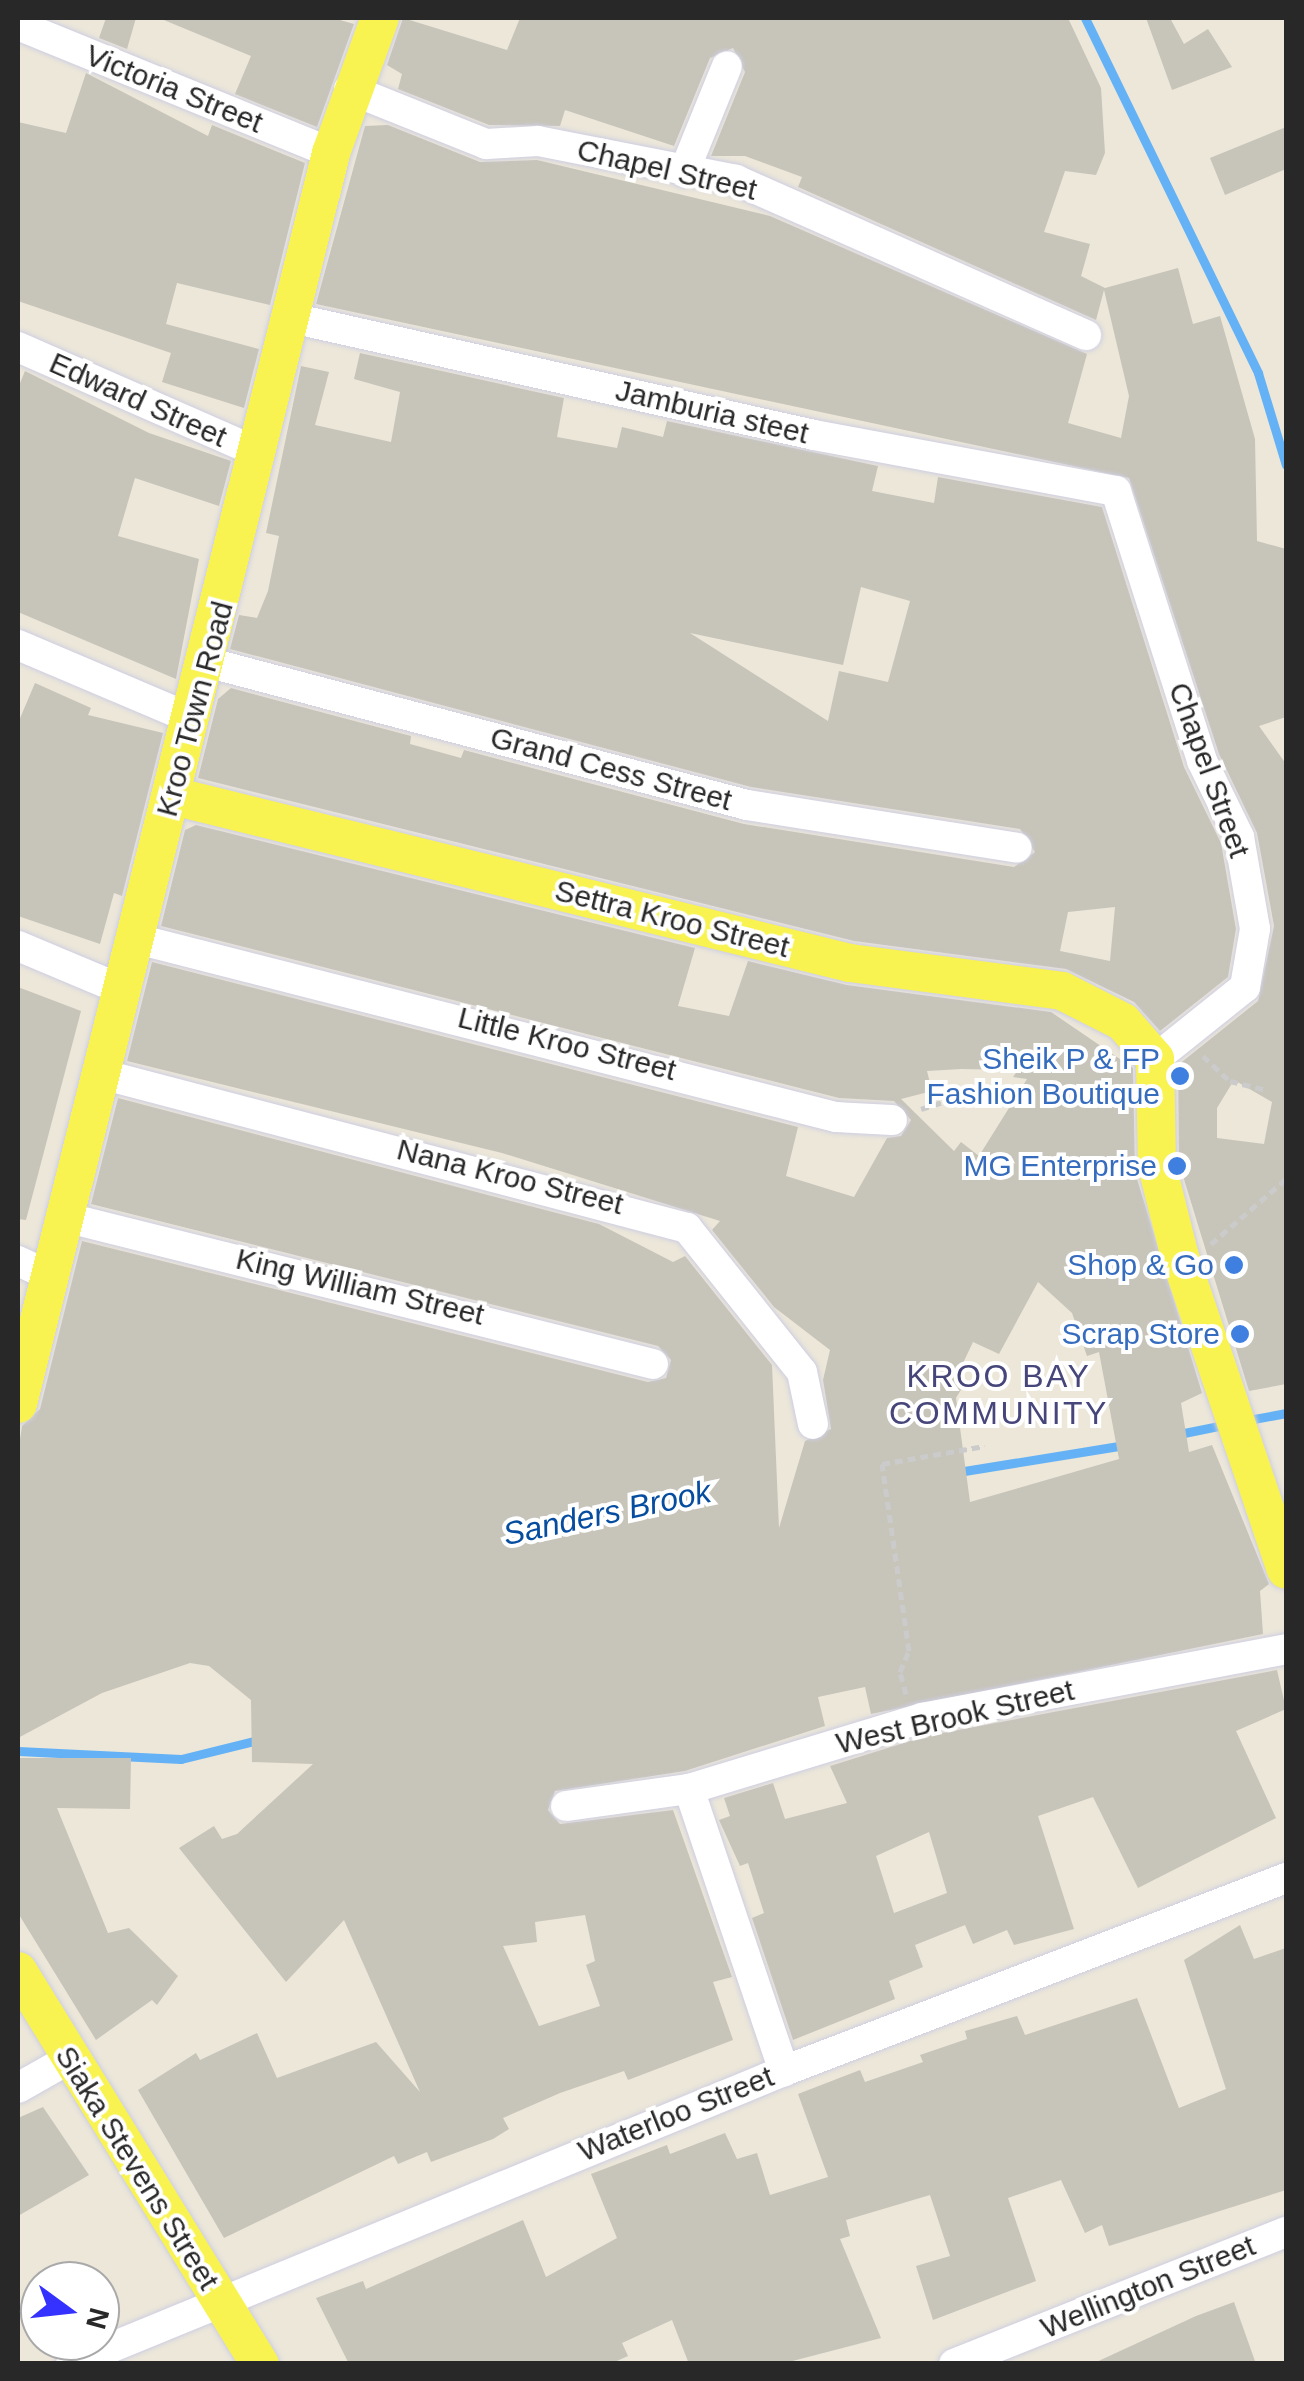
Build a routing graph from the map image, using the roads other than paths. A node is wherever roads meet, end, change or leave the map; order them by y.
1 (380, 18) edge
2 (18, 25) edge
3 (727, 66) dead end
4 (349, 89) junction
5 (331, 153) junction
6 (684, 172) junction
7 (296, 318) junction
8 (1086, 335) dead end
9 (18, 347) edge
10 (258, 453) junction
11 (1122, 503) joint
12 (18, 645) edge
13 (210, 664) junction
14 (192, 719) junction
15 (173, 796) junction
16 (1017, 848) dead end
17 (133, 938) junction
18 (18, 946) edge
19 (118, 988) junction
20 (1154, 1059) junction
21 (101, 1074) junction
22 (892, 1120) road end
23 (64, 1218) junction
24 (33, 1268) edge
25 (653, 1364) dead end
26 (18, 1404) edge
27 (813, 1424) dead end
28 (1277, 1516) edge
29 (1286, 1570) edge
30 (1286, 1648) edge
31 (689, 1789) junction
32 (566, 1806) dead end
33 (1286, 1878) edge
34 (18, 1971) edge
35 (69, 2059) junction
36 (784, 2071) junction
37 (18, 2088) edge
38 (1286, 2232) edge
39 (217, 2298) junction
40 (71, 2364) edge
41 (260, 2364) edge
42 (954, 2364) edge

1 - 4 main road, Kroo Town Road
2 - 5 street, Victoria Street
3 - 6 street
4 - 5 main road, Kroo Town Road
4 - 6 street, Chapel Street
5 - 7 main road, Kroo Town Road
6 - 8 street, Chapel Street
7 - 10 main road, Kroo Town Road
7 - 11 street, Jamburia steet
9 - 10 street, Edward Street
10 - 13 main road, Kroo Town Road
11 - 20 street, Chapel Street
12 - 14 street
13 - 14 main road, Kroo Town Road
13 - 16 street, Grand Cess Street
14 - 15 main road, Kroo Town Road
15 - 17 main road, Kroo Town Road
15 - 20 main road, Settra Kroo Street
17 - 19 main road, Kroo Town Road
17 - 22 street, Little Kroo Street
18 - 19 street
19 - 21 main road, Kroo Town Road
20 - 28 main road
21 - 23 main road, Kroo Town Road
21 - 27 street, Nana Kroo Street
23 - 24 main road, Kroo Town Road
23 - 25 street, King William Street
24 - 26 main road, Kroo Town Road
28 - 29 main road
30 - 31 street, West Brook Street
31 - 32 street, West Brook Street
31 - 36 street
33 - 36 street, Waterloo Street
34 - 35 main road, Siaka Stevens Street
35 - 37 street
35 - 39 main road, Siaka Stevens Street
36 - 39 street, Waterloo Street
38 - 42 street, Wellington Street
39 - 40 street, Waterloo Street
39 - 41 main road, Siaka Stevens Street

